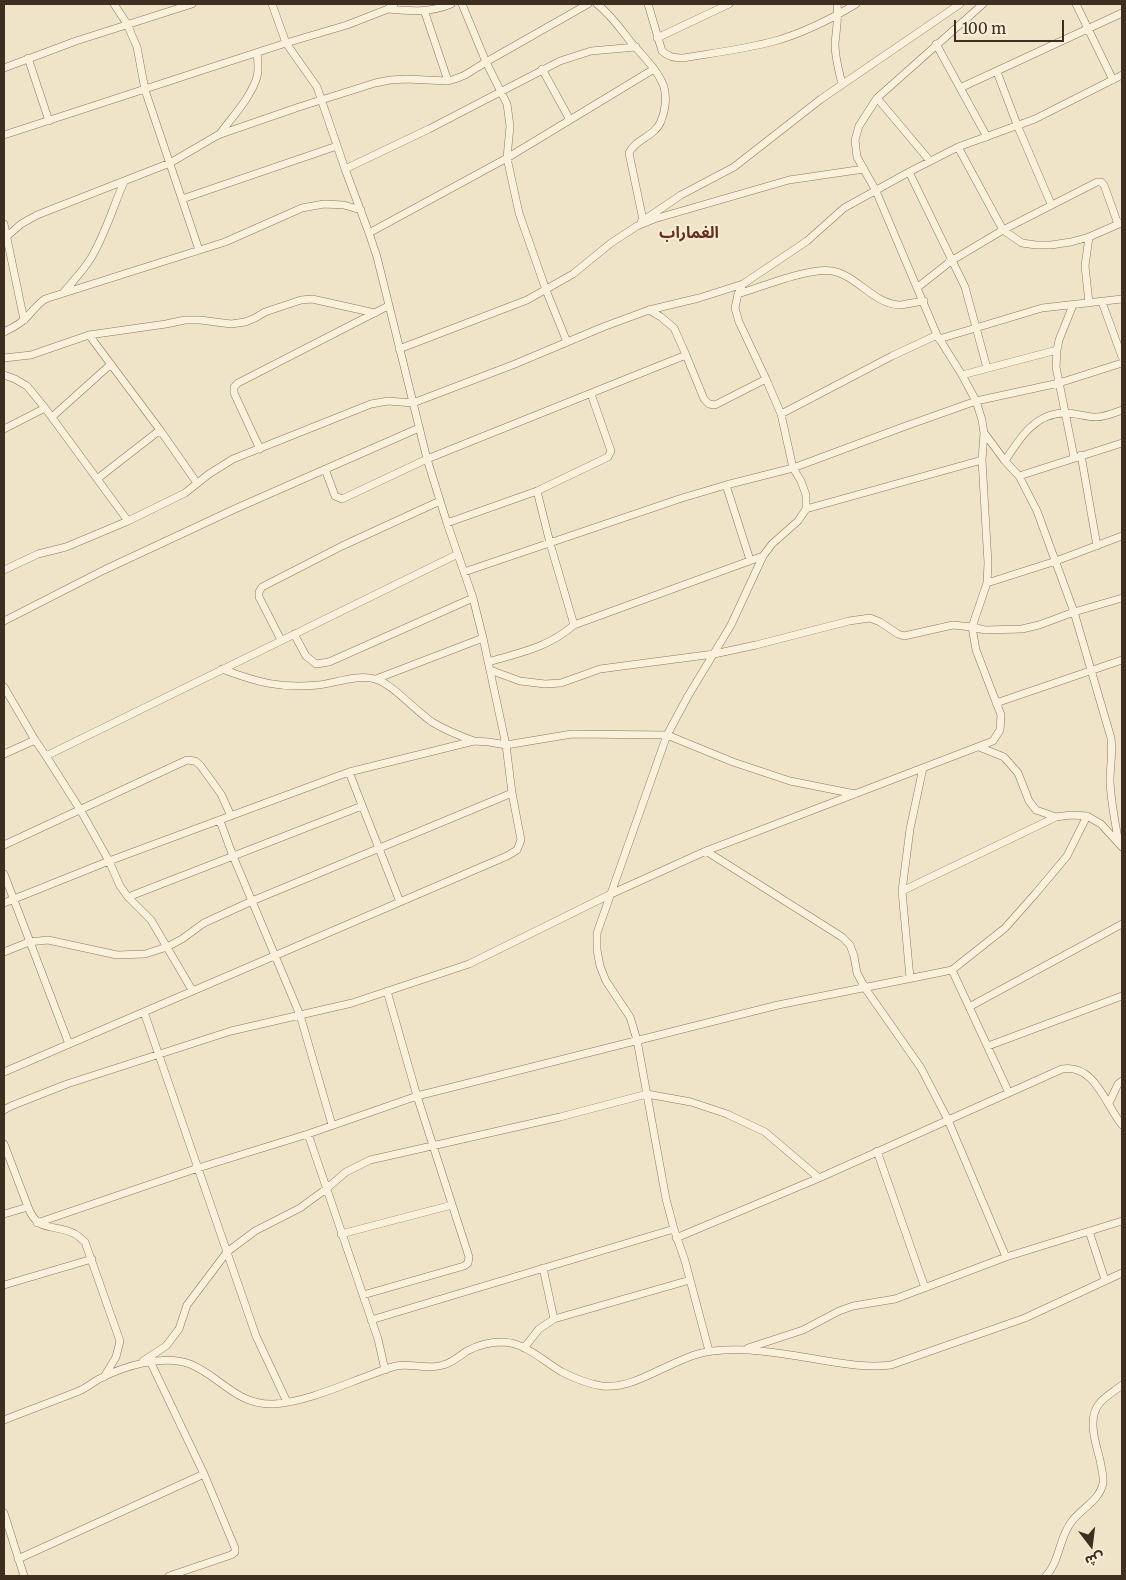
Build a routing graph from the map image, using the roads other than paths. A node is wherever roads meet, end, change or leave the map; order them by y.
1 (114, 4) edge
2 (192, 4) edge
3 (272, 4) edge
4 (394, 4) edge
5 (451, 4) edge
6 (462, 4) edge
7 (588, 4) edge
8 (597, 4) edge
9 (648, 4) edge
10 (729, 4) edge
11 (838, 4) edge
12 (856, 4) edge
13 (960, 4) edge
14 (982, 4) edge
15 (1076, 4) edge
16 (388, 9) junction
17 (424, 10) junction
18 (1122, 13) edge
19 (839, 14) junction
20 (127, 24) junction
21 (1088, 29) junction
22 (657, 38) junction
23 (286, 42) junction
24 (936, 44) junction
25 (636, 47) junction
26 (258, 53) junction
27 (28, 58) junction
28 (486, 62) junction
29 (4, 68) edge
30 (542, 69) junction
31 (654, 69) junction
32 (997, 72) junction
33 (1122, 75) edge
34 (1113, 80) junction
35 (448, 81) junction
36 (842, 84) junction
37 (960, 88) junction
38 (145, 90) junction
39 (501, 91) junction
40 (878, 98) junction
41 (322, 100) junction
42 (570, 120) junction
43 (49, 121) junction
44 (1018, 126) junction
45 (4, 135) edge
46 (218, 135) junction
47 (987, 137) junction
48 (337, 146) junction
49 (958, 147) junction
50 (507, 158) junction
51 (930, 161) junction
52 (170, 163) junction
53 (345, 169) junction
54 (864, 169) junction
55 (909, 172) junction
56 (124, 182) junction
57 (876, 191) junction
58 (182, 199) junction
59 (1051, 204) junction
60 (361, 210) junction
61 (643, 220) junction
62 (1120, 223) edge
63 (4, 224) edge
64 (637, 226) junction
65 (1003, 230) junction
66 (369, 233) junction
67 (5, 237) edge
68 (1089, 237) junction
69 (199, 250) junction
70 (951, 261) junction
71 (743, 284) junction
72 (918, 287) junction
73 (546, 290) junction
74 (63, 293) junction
75 (738, 294) junction
76 (1122, 299) edge
77 (924, 301) junction
78 (1102, 302) junction
79 (1089, 303) junction
80 (1073, 305) junction
81 (388, 306) junction
82 (649, 310) junction
83 (375, 313) junction
84 (24, 320) junction
85 (977, 327) junction
86 (4, 332) edge
87 (89, 335) junction
88 (938, 337) junction
89 (567, 342) junction
90 (399, 349) junction
91 (1057, 350) junction
92 (686, 355) junction
93 (1122, 357) edge
94 (4, 358) edge
95 (1122, 363) edge
96 (111, 364) junction
97 (988, 368) junction
98 (4, 375) edge
99 (962, 375) junction
100 (766, 379) junction
101 (1059, 383) junction
102 (591, 394) junction
103 (976, 402) junction
104 (412, 403) junction
105 (46, 408) junction
106 (1122, 410) edge
107 (1066, 413) junction
108 (781, 414) junction
109 (52, 417) junction
110 (419, 428) junction
111 (4, 429) edge
112 (160, 430) junction
113 (984, 433) junction
114 (1122, 443) edge
115 (260, 449) junction
116 (1078, 456) junction
117 (427, 459) junction
118 (982, 460) junction
119 (1005, 461) junction
120 (793, 468) junction
121 (326, 469) junction
122 (1020, 476) junction
123 (97, 479) junction
124 (197, 483) junction
125 (726, 485) junction
126 (537, 492) junction
127 (440, 500) junction
128 (806, 509) junction
129 (128, 522) junction
130 (447, 523) junction
131 (1122, 536) edge
132 (550, 543) junction
133 (1097, 546) junction
134 (458, 554) junction
135 (763, 556) junction
136 (750, 560) junction
137 (1056, 561) junction
138 (4, 570) edge
139 (464, 572) junction
140 (987, 583) junction
141 (472, 598) junction
142 (1122, 598) edge
143 (1074, 612) junction
144 (4, 621) edge
145 (574, 625) junction
146 (972, 627) junction
147 (294, 634) junction
148 (483, 638) junction
149 (281, 640) junction
150 (714, 654) junction
151 (1122, 660) edge
152 (489, 666) junction
153 (222, 669) junction
154 (1091, 670) junction
155 (376, 679) junction
156 (4, 687) edge
157 (996, 703) junction
158 (667, 735) junction
159 (35, 740) junction
160 (474, 742) junction
161 (506, 745) junction
162 (979, 747) junction
163 (4, 754) edge
164 (46, 756) junction
165 (923, 768) junction
166 (349, 772) junction
167 (512, 793) junction
168 (855, 794) junction
169 (362, 806) junction
170 (81, 811) junction
171 (231, 816) junction
172 (1087, 816) junction
173 (1056, 817) junction
174 (220, 821) junction
175 (4, 845) edge
176 (1121, 845) edge
177 (378, 848) junction
178 (706, 852) junction
179 (233, 856) junction
180 (109, 861) junction
181 (4, 874) edge
182 (902, 891) junction
183 (611, 894) junction
184 (128, 898) junction
185 (13, 899) junction
186 (252, 901) junction
187 (400, 902) junction
188 (4, 903) edge
189 (1122, 924) edge
190 (29, 942) junction
191 (167, 947) junction
192 (4, 952) edge
193 (274, 955) junction
194 (952, 970) junction
195 (910, 978) junction
196 (866, 988) junction
197 (192, 990) junction
198 (387, 991) junction
199 (1122, 996) edge
200 (969, 1007) junction
201 (144, 1012) junction
202 (300, 1015) junction
203 (637, 1040) junction
204 (69, 1044) junction
205 (988, 1046) junction
206 (159, 1054) junction
207 (4, 1072) edge
208 (1122, 1081) edge
209 (1009, 1093) junction
210 (647, 1094) junction
211 (417, 1096) junction
212 (1109, 1103) junction
213 (4, 1110) edge
214 (948, 1120) junction
215 (332, 1125) junction
216 (1122, 1125) edge
217 (308, 1134) junction
218 (4, 1144) edge
219 (433, 1145) junction
220 (877, 1151) junction
221 (5, 1153) edge
222 (198, 1168) junction
223 (819, 1178) junction
224 (326, 1189) junction
225 (452, 1205) junction
226 (28, 1207) junction
227 (4, 1214) edge
228 (1122, 1221) edge
229 (37, 1223) junction
230 (674, 1230) junction
231 (1088, 1231) junction
232 (341, 1234) junction
233 (676, 1238) junction
234 (227, 1252) junction
235 (1006, 1257) junction
236 (92, 1259) junction
237 (543, 1268) junction
238 (1122, 1273) edge
239 (690, 1280) junction
240 (1105, 1280) junction
241 (4, 1284) edge
242 (925, 1288) junction
243 (363, 1295) junction
244 (554, 1319) junction
245 (372, 1320) junction
246 (524, 1348) junction
247 (745, 1349) junction
248 (709, 1351) junction
249 (150, 1361) junction
250 (140, 1363) junction
251 (385, 1370) junction
252 (104, 1376) junction
253 (1122, 1385) edge
254 (288, 1402) junction
255 (4, 1420) edge
256 (204, 1474) junction
257 (4, 1513) edge
258 (18, 1559) junction
259 (24, 1576) edge
260 (169, 1576) edge
261 (1046, 1576) edge

1 - 20 street
2 - 20 street
3 - 23 street
4 - 16 street
5 - 17 street
6 - 28 street
7 - 28 street
8 - 25 street
9 - 22 street
10 - 22 street
11 - 19 street
12 - 19 street
13 - 36 street
14 - 24 street
15 - 21 street
16 - 17 street
16 - 23 street
17 - 35 street
18 - 21 street
19 - 22 street
19 - 36 street
20 - 27 street
20 - 38 street
21 - 32 street
21 - 34 street
23 - 26 street
23 - 41 street
24 - 37 street
24 - 40 street
25 - 30 street
25 - 31 street
26 - 38 street
26 - 46 street
27 - 29 street
27 - 43 street
28 - 35 street
28 - 39 street
30 - 39 street
30 - 42 street
31 - 42 street
31 - 61 street
32 - 37 street
32 - 44 street
33 - 34 street
34 - 44 street
35 - 41 street
36 - 61 street
37 - 47 street
38 - 43 street
38 - 52 street
39 - 50 street
39 - 53 street
40 - 51 street
40 - 54 street
41 - 46 street
41 - 48 street
42 - 50 street
43 - 45 street
44 - 47 street
44 - 59 street
46 - 52 street
47 - 49 street
48 - 53 street
48 - 58 street
49 - 51 street
49 - 65 street
50 - 66 street
50 - 73 street
51 - 55 street
52 - 56 street
52 - 58 street
53 - 60 street
54 - 57 street
54 - 64 street
55 - 57 street
55 - 70 street
56 - 67 street
56 - 74 street
57 - 71 street
57 - 72 street
58 - 69 street
59 - 62 street
59 - 65 street
60 - 66 street
60 - 69 street
61 - 64 street
62 - 68 street
63 - 67 street
64 - 73 street
65 - 68 street
65 - 70 street
66 - 81 street
67 - 84 street
68 - 79 street
69 - 74 street
70 - 72 street
70 - 85 street
71 - 75 street
71 - 82 street
72 - 77 street
73 - 89 street
73 - 90 street
74 - 84 street
75 - 77 street
75 - 100 street
76 - 78 street
77 - 88 street
78 - 79 street
78 - 93 street
79 - 80 street
80 - 85 street
80 - 91 street
81 - 83 street
81 - 90 street
82 - 89 street
82 - 92 street
83 - 87 street
83 - 115 street
84 - 86 street
85 - 88 street
85 - 97 street
87 - 94 street
87 - 96 street
88 - 99 street
88 - 108 street
89 - 104 street
90 - 104 street
91 - 97 street
91 - 101 street
92 - 100 street
92 - 102 street
95 - 101 street
96 - 109 street
96 - 112 street
97 - 99 street
98 - 105 street
99 - 103 street
100 - 108 street
101 - 103 street
101 - 107 street
102 - 117 street
102 - 126 street
103 - 113 street
103 - 120 street
104 - 110 street
104 - 115 street
105 - 109 street
105 - 111 street
106 - 107 street
107 - 116 street
107 - 119 street
108 - 120 street
109 - 123 street
110 - 117 street
110 - 121 street
112 - 123 street
112 - 124 street
113 - 118 street
113 - 119 street
114 - 116 street
115 - 124 street
116 - 122 street
116 - 133 street
117 - 121 street
117 - 127 street
118 - 128 street
118 - 140 street
119 - 122 street
120 - 125 street
120 - 128 street
121 - 144 street
122 - 137 street
123 - 129 street
124 - 129 street
125 - 132 street
125 - 136 street
126 - 130 street
126 - 132 street
127 - 130 street
127 - 149 street
128 - 135 street
129 - 138 street
130 - 134 street
131 - 133 street
132 - 139 street
132 - 145 street
133 - 137 street
134 - 139 street
134 - 147 street
135 - 136 street
135 - 150 street
136 - 145 street
137 - 140 street
137 - 143 street
139 - 141 street
140 - 146 street
141 - 147 street
141 - 148 street
142 - 143 street
143 - 146 street
143 - 154 street
145 - 152 street
146 - 150 street
146 - 157 street
147 - 149 street
148 - 152 street
148 - 155 street
149 - 153 street
150 - 152 street
150 - 158 street
151 - 154 street
152 - 161 street
153 - 155 street
153 - 164 street
154 - 157 street
154 - 176 street
155 - 160 street
156 - 159 street
157 - 162 street
158 - 161 street
158 - 168 street
158 - 183 street
159 - 163 street
159 - 164 street
160 - 161 street
160 - 166 street
161 - 167 street
162 - 165 street
162 - 173 street
164 - 170 street
165 - 168 street
165 - 182 street
166 - 169 street
166 - 171 street
167 - 177 street
167 - 187 street
168 - 178 street
169 - 177 street
169 - 179 street
170 - 171 street
170 - 175 street
170 - 180 street
171 - 174 street
172 - 173 street
172 - 176 street
172 - 194 street
173 - 182 street
174 - 179 street
174 - 180 street
177 - 186 street
177 - 187 street
178 - 183 street
178 - 196 street
179 - 184 street
179 - 186 street
180 - 184 street
180 - 185 street
181 - 185 street
182 - 195 street
183 - 198 street
183 - 203 street
184 - 191 street
185 - 188 street
185 - 190 street
186 - 191 street
186 - 193 street
187 - 193 street
189 - 200 street
190 - 191 street
190 - 192 street
190 - 204 street
191 - 197 street
193 - 197 street
193 - 202 street
194 - 195 street
194 - 200 street
195 - 196 street
196 - 203 street
196 - 214 street
197 - 201 street
198 - 202 street
198 - 211 street
199 - 205 street
200 - 205 street
201 - 204 street
201 - 206 street
202 - 206 street
202 - 215 street
203 - 210 street
203 - 211 street
204 - 207 street
205 - 209 street
206 - 213 street
206 - 222 street
208 - 212 street
209 - 212 street
209 - 214 street
210 - 219 street
210 - 223 street
210 - 230 street
211 - 215 street
211 - 219 street
212 - 216 street
214 - 220 street
214 - 235 street
215 - 217 street
217 - 222 street
217 - 224 street
218 - 221 street
219 - 224 street
219 - 225 street
220 - 223 street
220 - 242 street
221 - 226 street
222 - 229 street
222 - 234 street
223 - 233 street
224 - 232 street
224 - 234 street
225 - 232 street
225 - 243 street
226 - 227 street
226 - 229 street
228 - 231 street
229 - 236 street
230 - 233 street
230 - 237 street
231 - 235 street
231 - 240 street
232 - 243 street
233 - 239 street
234 - 250 street
234 - 254 street
235 - 242 street
236 - 241 street
236 - 252 street
237 - 244 street
237 - 245 street
238 - 240 street
239 - 244 street
239 - 248 street
240 - 247 street
242 - 247 street
243 - 245 street
244 - 246 street
245 - 251 street
246 - 248 street
246 - 251 street
247 - 248 street
249 - 250 street
249 - 254 street
249 - 256 street
250 - 252 street
251 - 254 street
252 - 255 street
253 - 261 street
256 - 258 street
256 - 260 street
257 - 258 street
258 - 259 street

